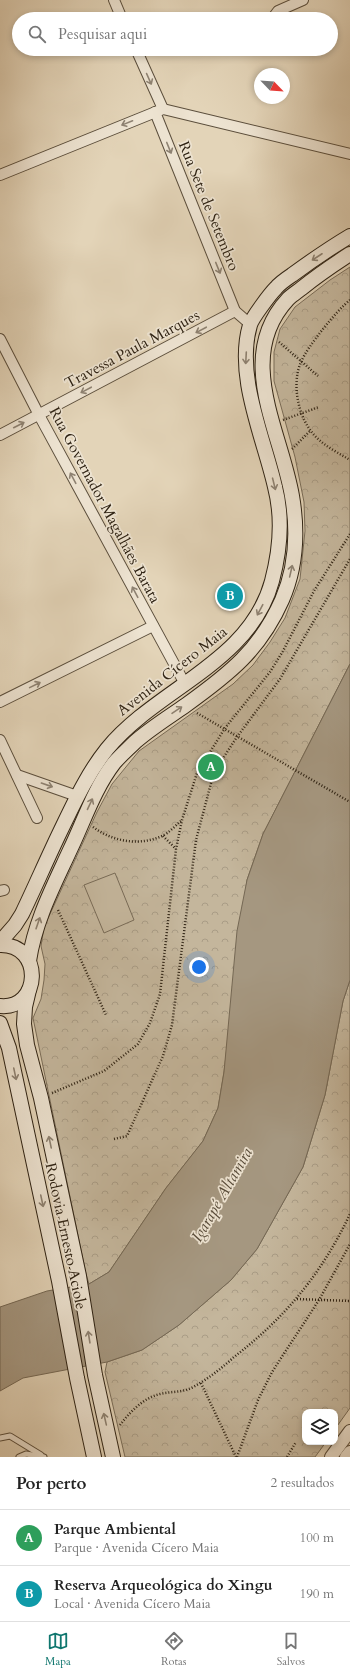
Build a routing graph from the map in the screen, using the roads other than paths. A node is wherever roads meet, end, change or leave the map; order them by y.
1 (114, 0) edge
2 (302, 0) edge
3 (119, 12) edge
4 (277, 12) edge
5 (139, 56) edge
6 (159, 110) junction
7 (350, 154) edge
8 (0, 175) edge
9 (350, 236) edge
10 (350, 254) edge
11 (235, 312) junction
12 (250, 324) junction
13 (0, 339) edge
14 (39, 415) junction
15 (0, 435) edge
16 (153, 626) junction
17 (185, 684) junction
18 (0, 702) edge
19 (0, 740) edge
20 (17, 775) junction
21 (77, 796) junction
22 (37, 818) dead end
23 (0, 942) edge
24 (0, 945) edge
25 (29, 961) junction
26 (29, 990) junction
27 (0, 1006) edge
28 (0, 1023) edge
29 (350, 1431) edge
30 (0, 1438) edge
31 (350, 1452) edge
32 (42, 1456) edge
33 (19, 1457) edge
34 (94, 1457) edge
35 (113, 1457) edge
36 (331, 1457) edge
37 (346, 1457) edge

1 - 3 street
2 - 4 street
5 -> 6 street, Rua Sete de Setembro
6 - 7 street
6 -> 8 street
6 -> 11 street, Rua Sete de Setembro
9 -> 12 main road, Avenida Cícero Maia
25 -> 10 main road
11 - 12 street
11 -> 14 street, Travessa Paula Marques
12 -> 17 main road, Avenida Cícero Maia
13 - 14 street, Rua Governador Magalhães Barata
15 -> 14 street, Travessa Paula Marques
16 -> 14 street, Rua Governador Magalhães Barata
16 - 17 street, Rua Governador Magalhães Barata
18 -> 16 street
17 - 21 main road, Avenida Cícero Maia
19 - 20 street
20 -> 21 street
20 - 22 street
21 - 23 main road, Avenida Cícero Maia
24 - 25 main road
25 - 26 main road, Rodovia Ernesto Aciole
26 - 27 main road
35 -> 26 main road, Rodovia Ernesto Aciole
28 -> 34 main road, Rodovia Ernesto Aciole
29 - 36 street
30 - 32 lane
31 - 37 street
32 - 33 lane

